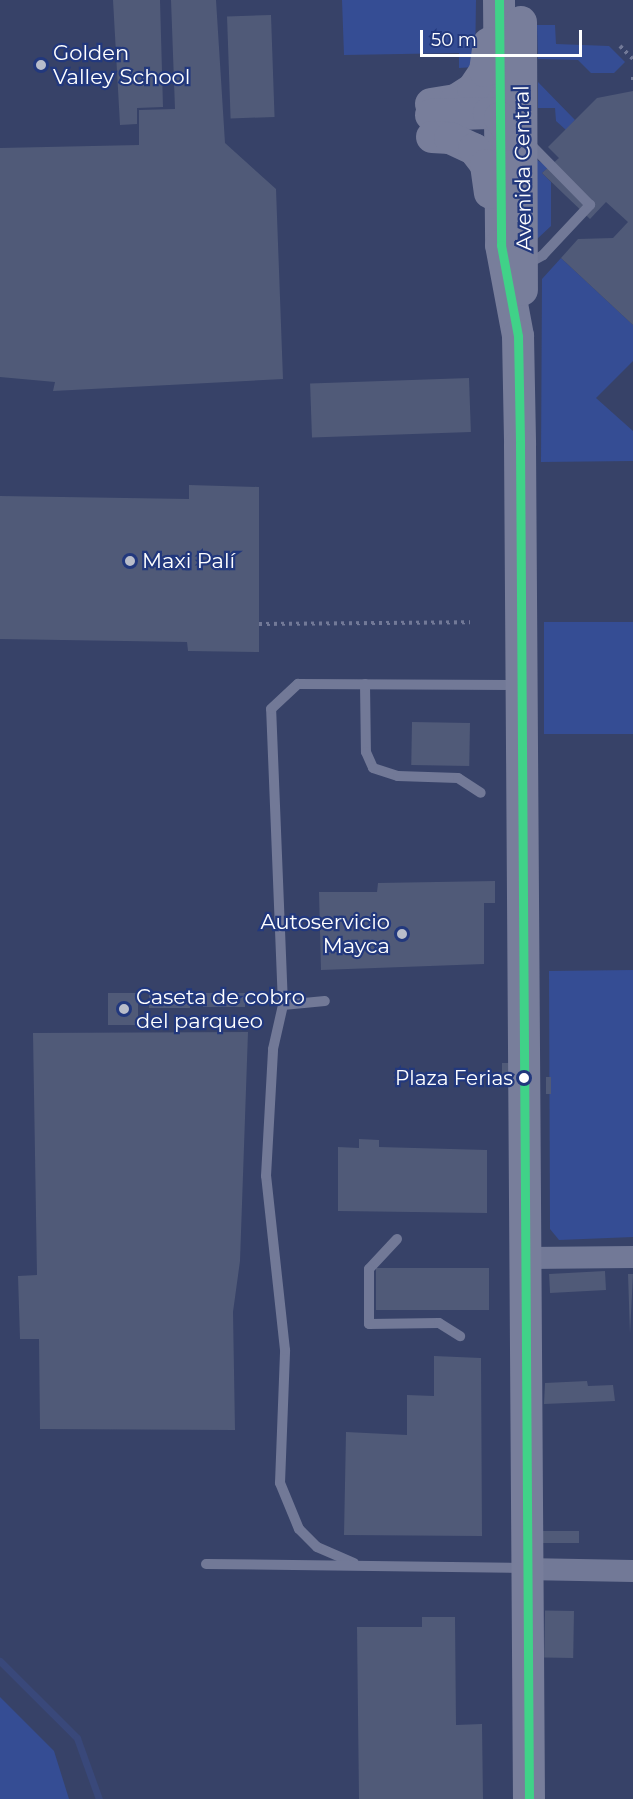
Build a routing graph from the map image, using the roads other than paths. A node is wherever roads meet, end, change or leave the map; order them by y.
1 (489, 0) edge
2 (499, 0) edge
3 (510, 0) edge
4 (520, 0) edge
5 (500, 118) junction
6 (431, 121) junction
7 (523, 138) junction
8 (512, 192) junction
9 (517, 279) junction
10 (365, 684) junction
11 (524, 685) junction
12 (481, 793) dead end
13 (325, 1001) dead end
14 (283, 1005) junction
15 (397, 1239) dead end
16 (633, 1257) edge
17 (528, 1258) junction
18 (460, 1336) dead end
19 (354, 1563) junction
20 (206, 1564) dead end
21 (525, 1569) junction
22 (633, 1571) edge
23 (529, 1799) edge

1 - 6 street
2 - 5 street, Avenida Central
3 - 5 street
4 - 7 street, Avenida Central
5 - 6 street
5 - 8 street, Avenida Central
6 - 9 street
7 - 8 street, Avenida Central
7 - 9 lane
8 - 9 street, Avenida Central
9 - 11 street, Avenida Central
10 - 11 lane
10 - 12 lane
10 - 14 lane
11 - 17 street, Avenida Central
13 - 14 lane
14 - 19 lane
15 - 18 lane
16 - 17 street
17 - 21 street, Avenida Central
19 - 20 lane
19 - 21 lane
21 - 22 street
21 - 23 street, Avenida Central

